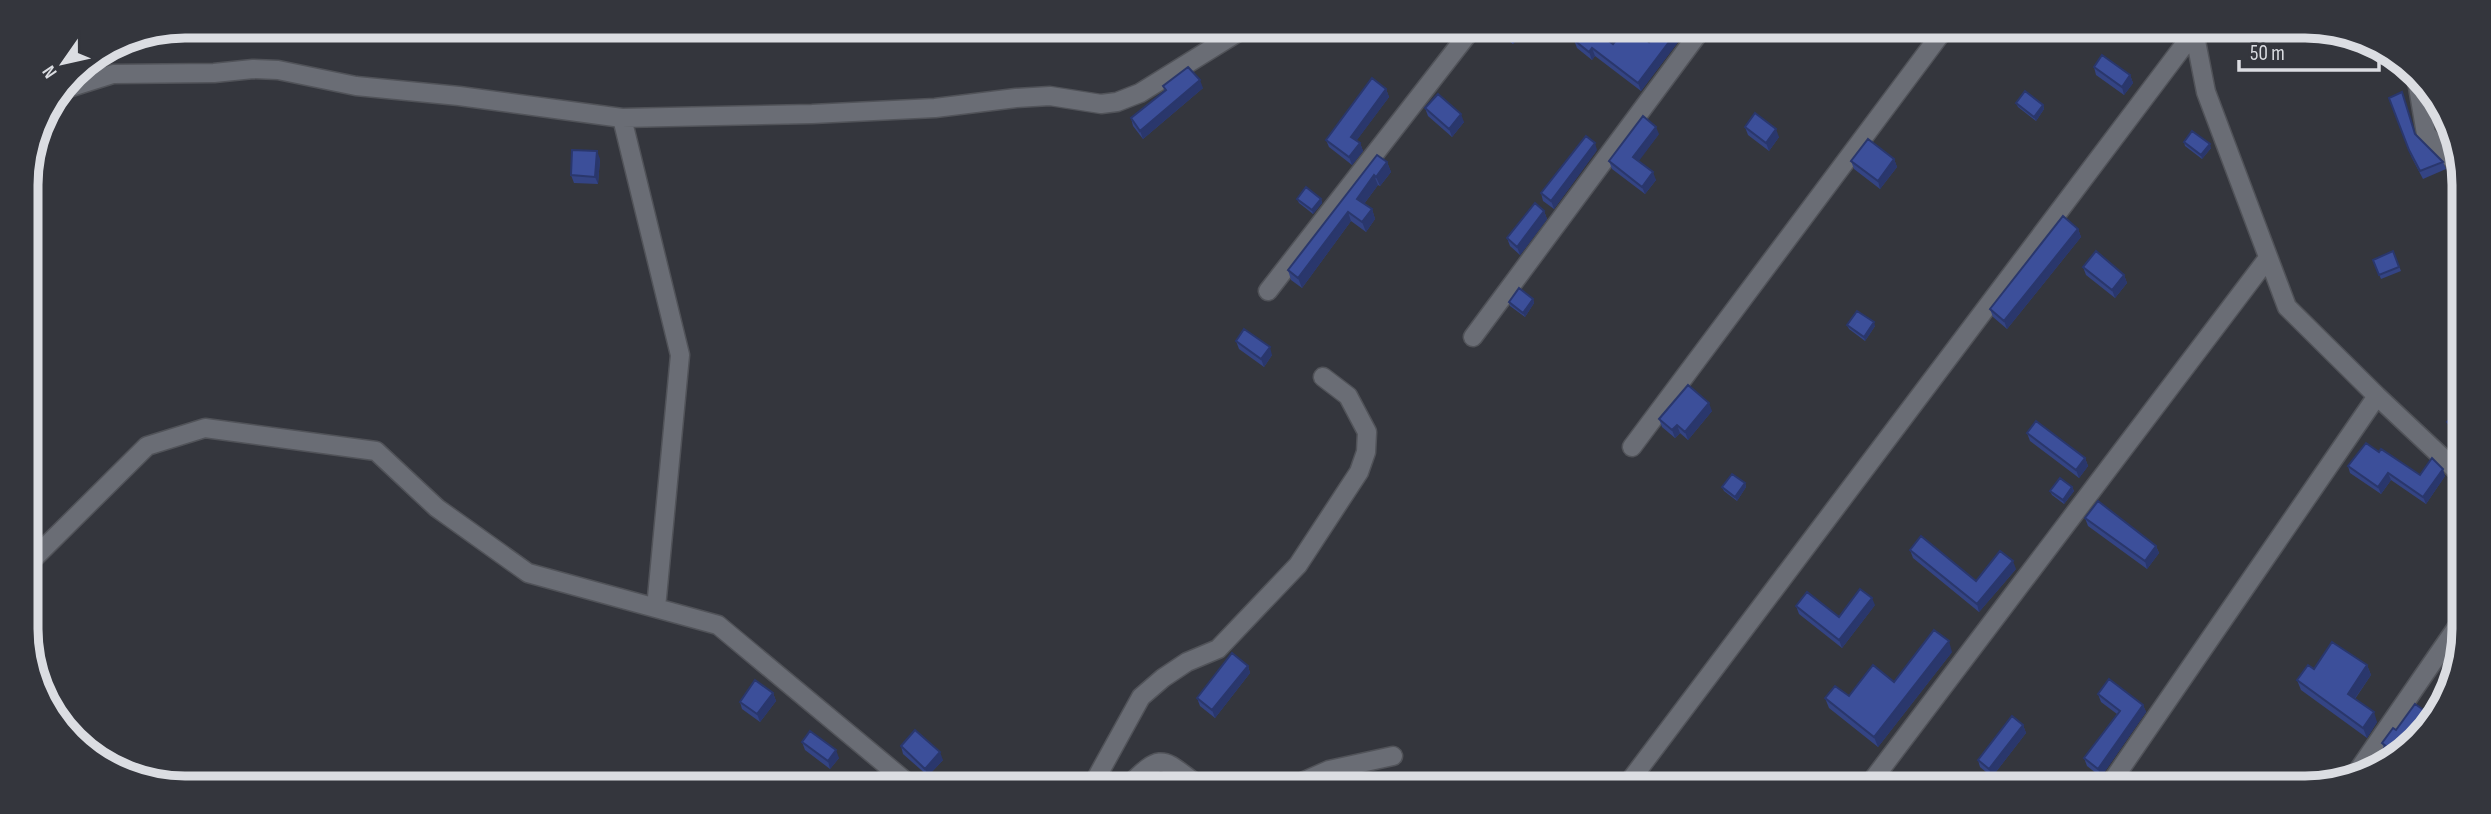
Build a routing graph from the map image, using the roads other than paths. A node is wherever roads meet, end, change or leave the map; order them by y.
1 (1464, 38) edge
2 (1695, 38) edge
3 (1938, 38) edge
4 (2189, 38) edge
5 (2195, 38) edge
6 (1228, 39) edge
7 (98, 79) edge
8 (2419, 93) edge
9 (622, 118) junction
10 (2450, 157) edge
11 (2268, 258) junction
12 (1268, 291) dead end
13 (1473, 337) dead end
14 (1323, 377) dead end
15 (2377, 396) junction
16 (1632, 447) dead end
17 (2452, 466) edge
18 (38, 554) edge
19 (656, 608) junction
20 (2452, 635) edge
21 (1393, 756) dead end
22 (2363, 764) edge
23 (1317, 775) edge
24 (1634, 775) edge
25 (1876, 775) edge
26 (2116, 775) edge
27 (899, 776) edge
28 (1098, 776) edge
29 (1138, 776) edge
30 (1185, 776) edge

1 - 12 street
2 - 13 street
3 - 16 street
4 - 24 street
5 - 11 street
6 - 9 street
7 - 9 street
8 - 10 street
9 - 19 street
11 - 15 street
11 - 25 street
14 - 28 street
15 - 17 street
15 - 26 street
18 - 19 street
19 - 27 street
20 - 22 street
21 - 23 street
29 - 30 street

